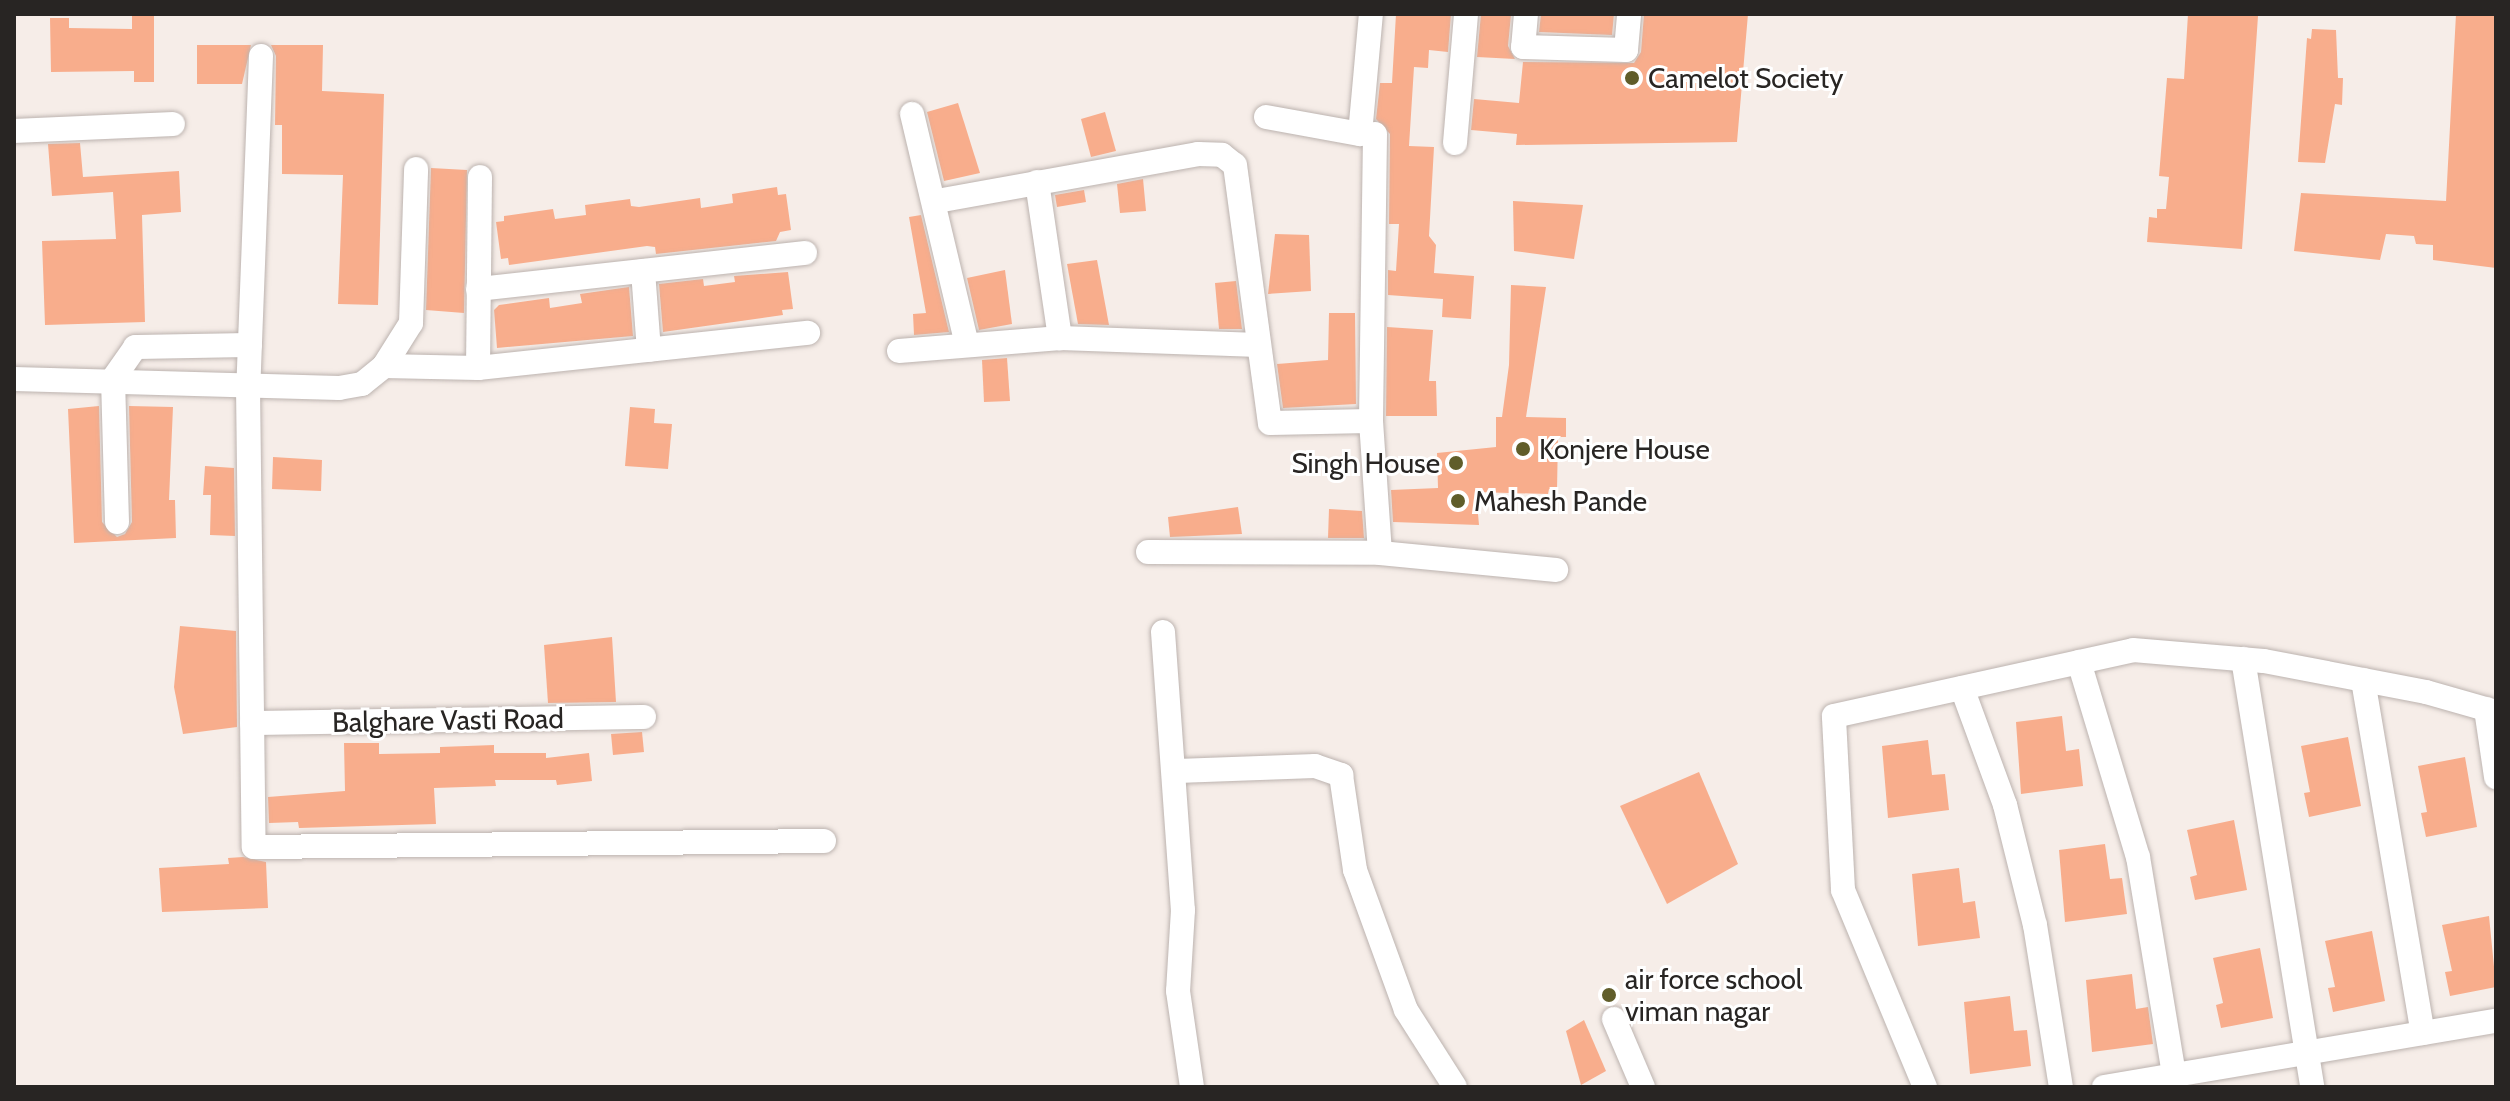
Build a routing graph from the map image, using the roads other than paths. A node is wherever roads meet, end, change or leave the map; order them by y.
1 (1371, 14) edge
2 (1466, 14) edge
3 (1526, 14) edge
4 (1629, 14) edge
5 (261, 56) dead end
6 (912, 114) dead end
7 (1266, 117) dead end
8 (173, 124) dead end
9 (14, 131) edge
10 (1375, 134) dead end
11 (1455, 143) dead end
12 (416, 169) dead end
13 (480, 177) dead end
14 (1037, 182) junction
15 (937, 201) junction
16 (805, 253) dead end
17 (643, 271) junction
18 (478, 289) junction
19 (808, 333) dead end
20 (1060, 338) junction
21 (967, 344) junction
22 (250, 345) junction
23 (1259, 345) junction
24 (649, 350) junction
25 (899, 351) dead end
26 (384, 366) junction
27 (478, 368) junction
28 (14, 379) edge
29 (113, 379) junction
30 (248, 387) junction
31 (1371, 421) junction
32 (117, 522) dead end
33 (1148, 552) dead end
34 (1380, 553) junction
35 (1556, 570) dead end
36 (1163, 632) dead end
37 (2243, 659) junction
38 (2079, 662) junction
39 (2363, 680) junction
40 (1962, 688) junction
41 (2491, 711) edge
42 (644, 717) dead end
43 (252, 723) junction
44 (1177, 771) junction
45 (2496, 777) edge
46 (824, 841) dead end
47 (1614, 1019) dead end
48 (2496, 1021) edge
49 (2423, 1033) junction
50 (2310, 1052) junction
51 (2174, 1075) junction
52 (1192, 1087) edge
53 (1455, 1087) edge
54 (1643, 1087) edge
55 (1925, 1087) edge
56 (2061, 1087) edge
57 (2104, 1087) edge
58 (2312, 1087) edge

1 - 7 street
2 - 11 street
3 - 4 street
5 - 22 street
6 - 15 street
8 - 9 street
10 - 31 street
12 - 26 street
13 - 18 street
14 - 15 street
14 - 20 street
14 - 23 street
15 - 21 street
16 - 17 street
17 - 18 street
17 - 24 street
18 - 27 street
19 - 24 street
20 - 21 street
20 - 23 street
21 - 25 street
22 - 29 street
22 - 30 street
23 - 31 street
24 - 27 street
26 - 27 street
26 - 30 street
28 - 29 street
29 - 30 street
29 - 32 street
30 - 43 street
31 - 34 street
33 - 34 street
34 - 35 street
36 - 44 street
37 - 38 street
37 - 39 street
37 - 50 street
38 - 40 street
38 - 51 street
39 - 41 street
39 - 49 street
40 - 55 street
40 - 56 street
41 - 45 street
42 - 43 street, Balghare Vasti Road
43 - 46 street
44 - 52 street
44 - 53 street
47 - 54 street
48 - 49 street
49 - 50 street
50 - 51 street
50 - 58 street
51 - 57 street

